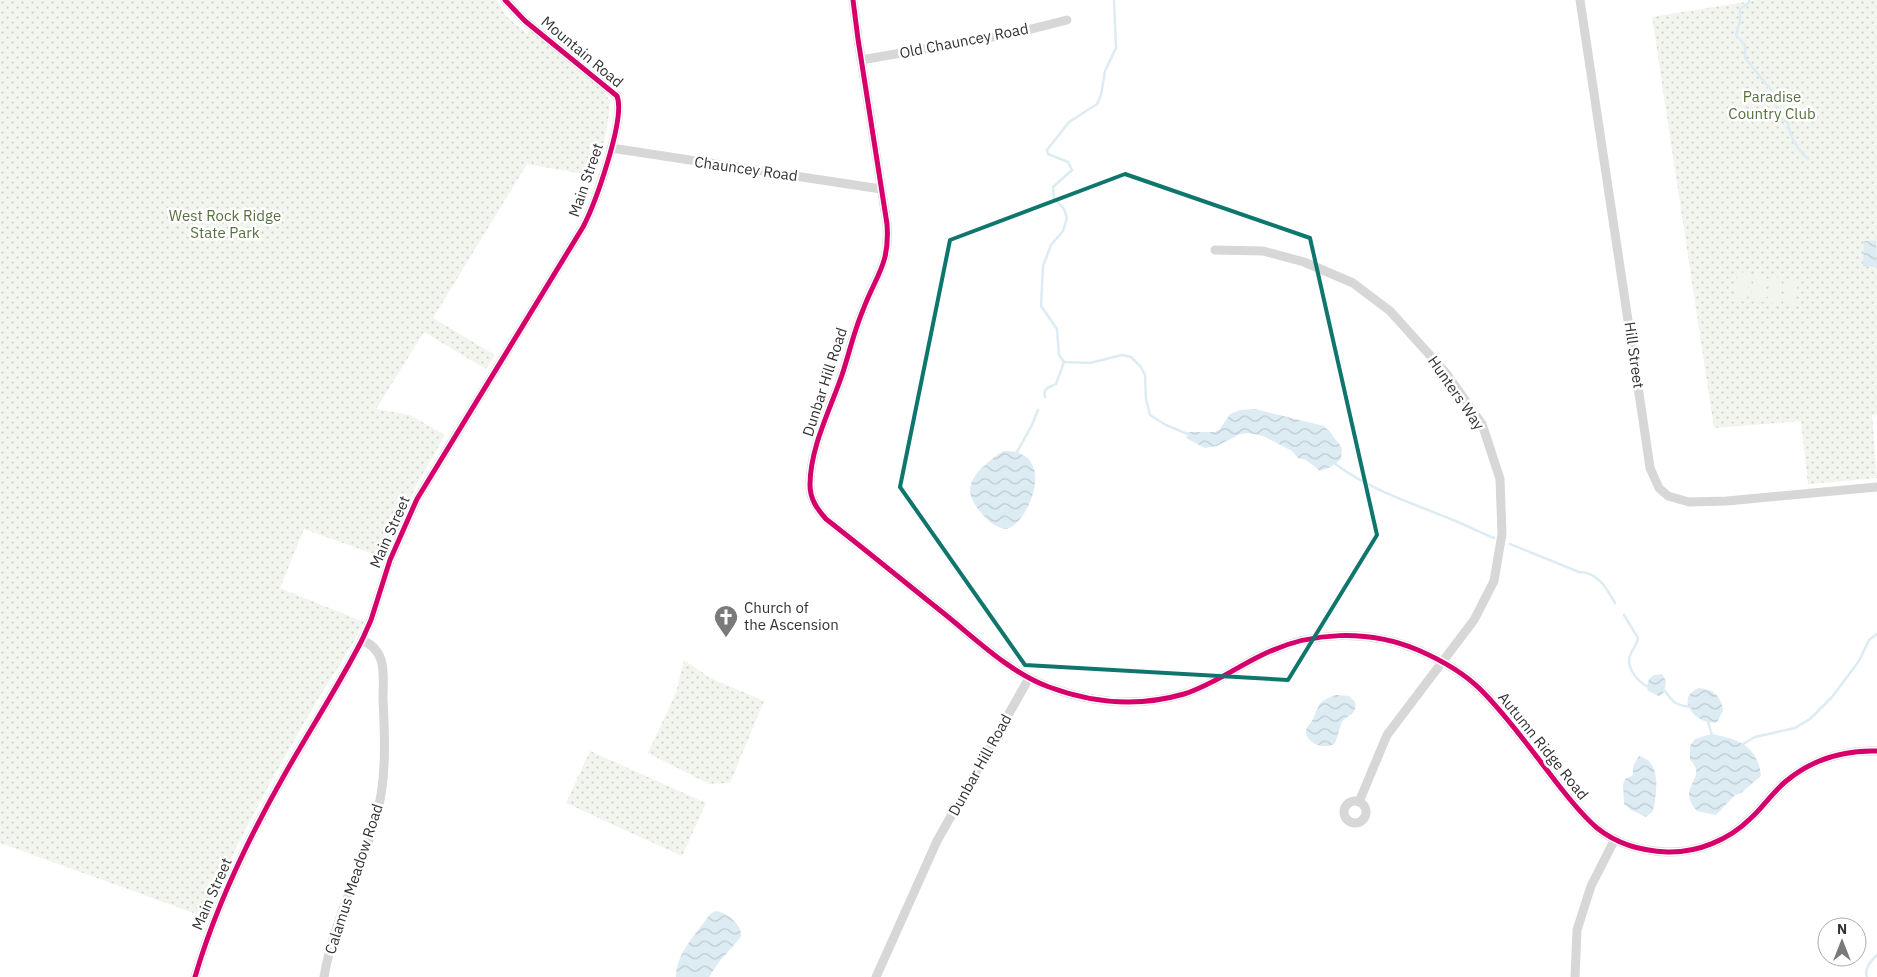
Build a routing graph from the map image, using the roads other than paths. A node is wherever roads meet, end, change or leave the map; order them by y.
1 (506, 0) edge
2 (853, 0) edge
3 (1580, 0) edge
4 (1067, 20) dead end
5 (861, 60) junction
6 (619, 104) joint
7 (612, 148) junction
8 (880, 189) junction
9 (1215, 250) dead end
10 (1877, 487) edge
11 (362, 640) junction
12 (1443, 662) junction
13 (1029, 678) junction
14 (1877, 750) edge
15 (1359, 802) dead end
16 (1615, 839) junction
17 (195, 977) edge
18 (324, 977) edge
19 (876, 977) edge
20 (1575, 977) edge

1 - 6 street, Mountain Road
2 - 5 street, Dunbar Hill Road
3 - 10 street, Hill Street
4 - 5 street, Old Chauncey Road
5 - 8 street, Dunbar Hill Road
6 - 7 street, Main Street
7 - 8 street, Chauncey Road
7 - 11 street, Main Street
8 - 13 street, Dunbar Hill Road
9 - 12 street, Hunters Way
11 - 17 street, Main Street
11 - 18 street, Calamus Meadow Road
12 - 13 street, Autumn Ridge Road
12 - 15 street, Hunters Way
12 - 16 street, Autumn Ridge Road
13 - 19 street, Dunbar Hill Road
14 - 16 street, Autumn Ridge Road
16 - 20 street

